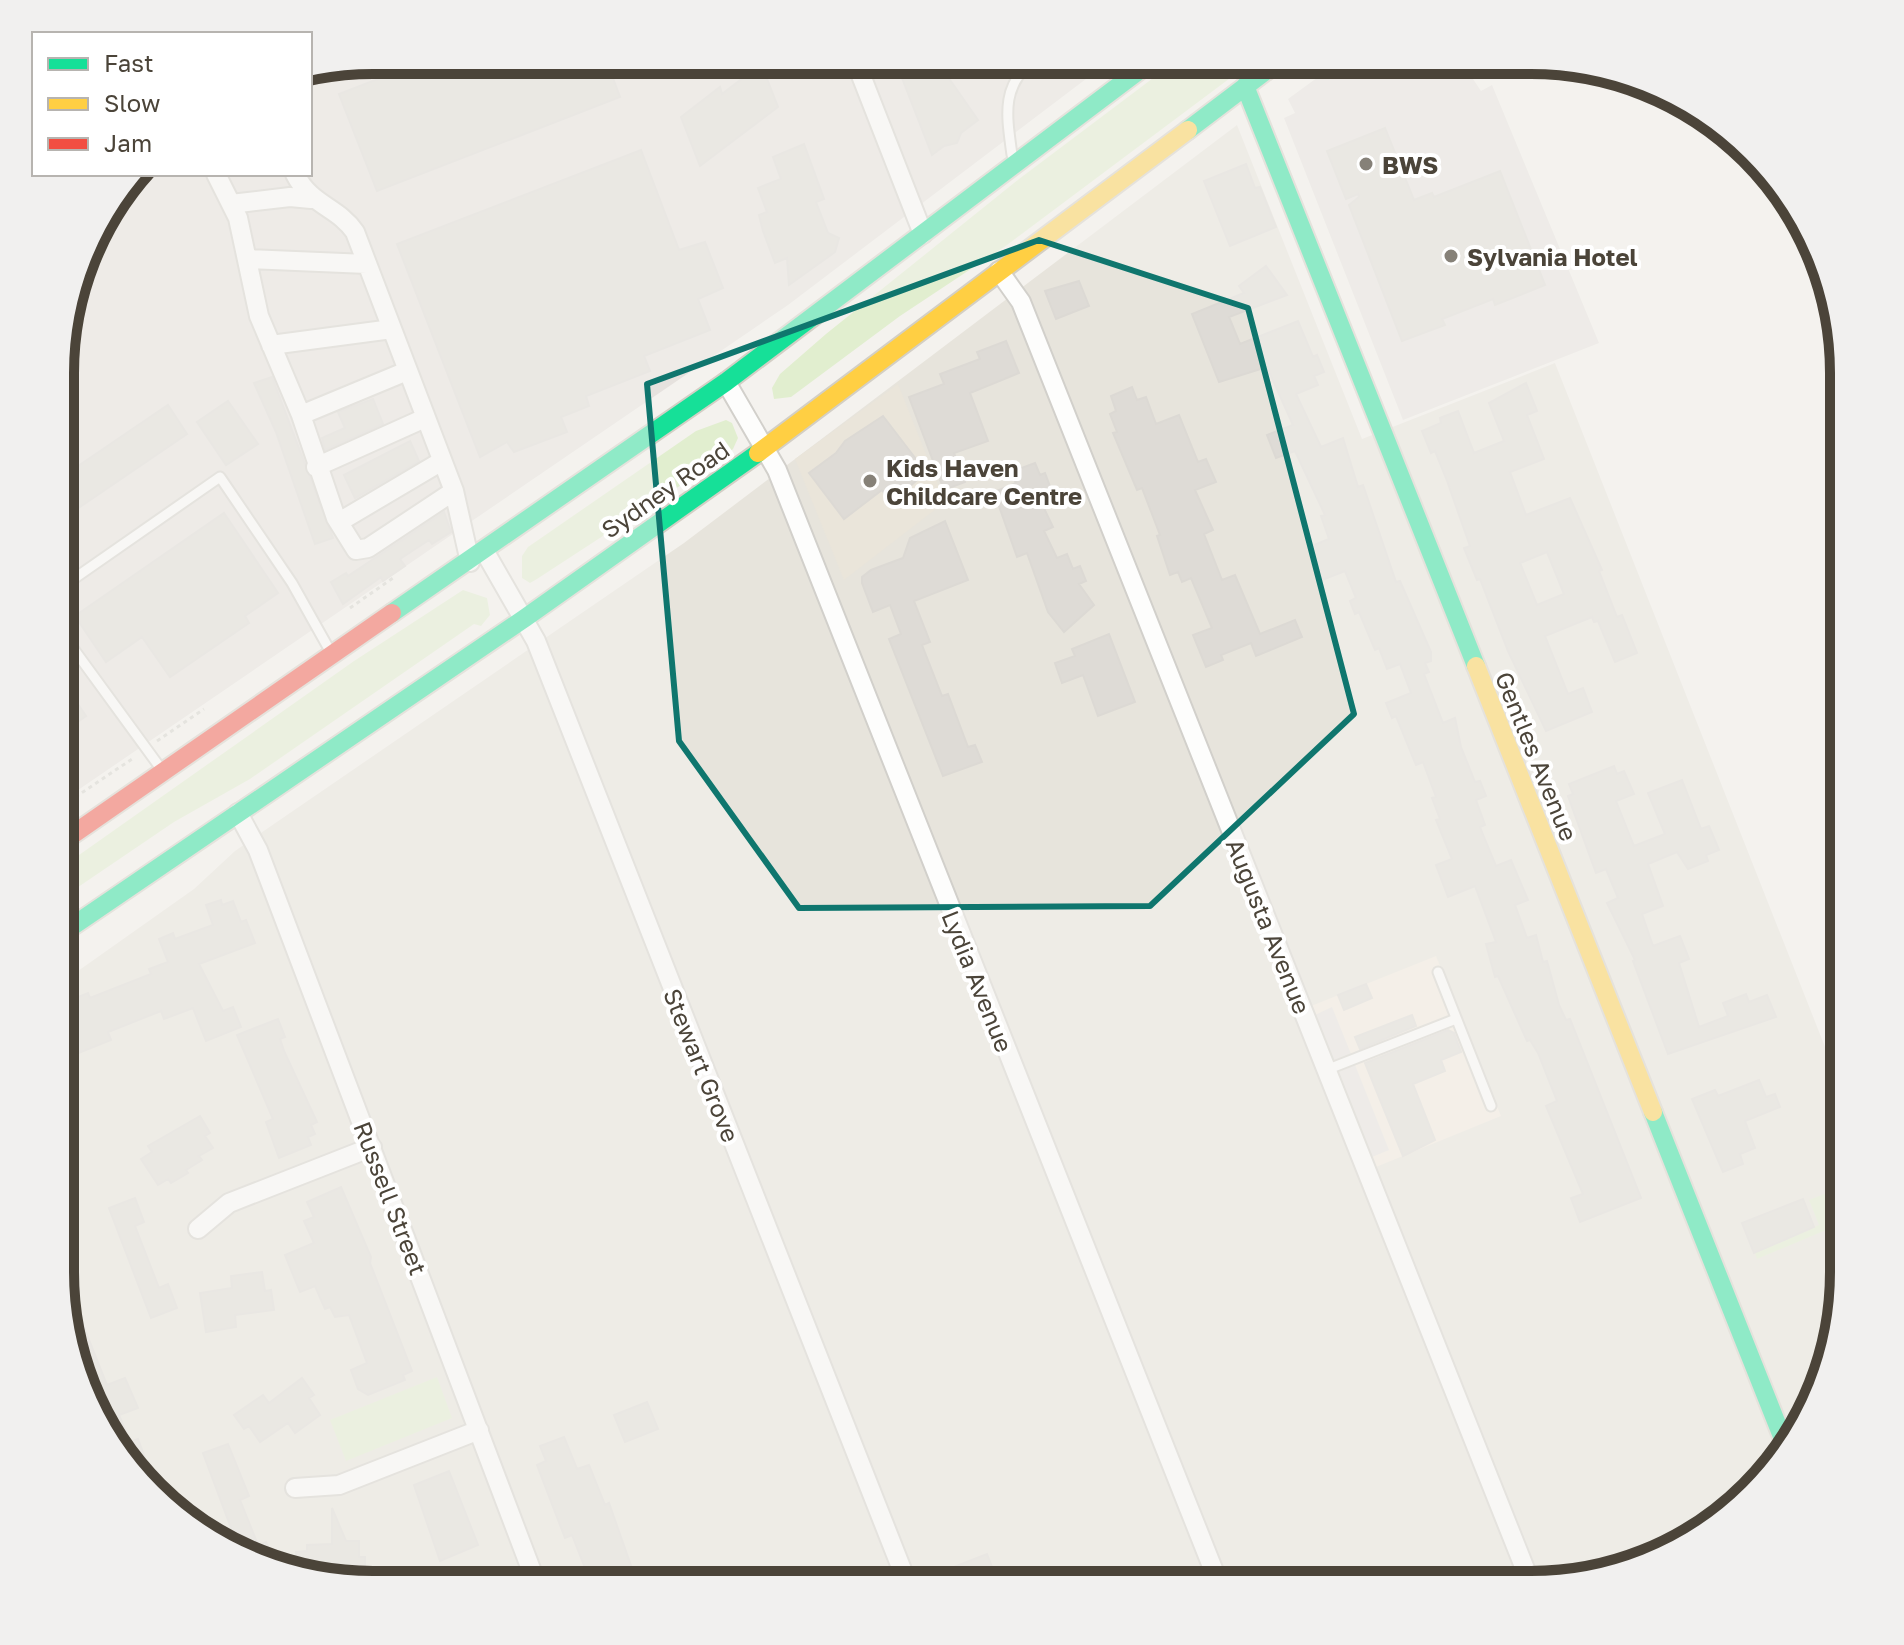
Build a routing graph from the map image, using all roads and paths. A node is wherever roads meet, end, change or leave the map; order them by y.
1 (860, 74) edge
2 (1018, 74) edge
3 (1135, 74) edge
4 (1261, 74) edge
5 (1245, 86) junction
6 (1013, 166) junction
7 (217, 176) edge
8 (296, 176) edge
9 (311, 199) junction
10 (231, 204) junction
11 (923, 234) junction
12 (248, 259) junction
13 (367, 264) junction
14 (999, 271) junction
15 (392, 329) junction
16 (271, 345) junction
17 (407, 371) junction
18 (726, 382) junction
19 (301, 415) junction
20 (425, 418) junction
21 (766, 447) junction
22 (442, 461) junction
23 (316, 467) junction
24 (454, 491) junction
25 (339, 522) junction
26 (477, 557) junction
27 (74, 579) edge
28 (525, 618) junction
29 (74, 650) edge
30 (333, 656) junction
31 (163, 772) junction
32 (238, 813) junction
33 (74, 834) edge
34 (74, 925) edge
35 (1438, 972) dead end
36 (1456, 1019) junction
37 (1326, 1070) junction
38 (1491, 1106) dead end
39 (372, 1147) junction
40 (198, 1229) dead end
41 (479, 1430) junction
42 (1782, 1435) edge
43 (295, 1488) dead end
44 (532, 1571) edge
45 (902, 1571) edge
46 (1214, 1571) edge
47 (1526, 1571) edge

1 - 11 street
2 - 6 lane
3 - 6 main road
4 - 5 main road, Sydney Road
5 - 14 main road, Sydney Road
5 - 42 main road, Gentles Avenue
6 - 11 main road
7 - 10 street
8 - 9 street
9 - 10 street
9 - 13 street, Stewart Grove
10 - 12 street
11 - 18 main road
12 - 13 street
12 - 16 street
13 - 15 street, Stewart Grove
14 - 21 main road, Sydney Road
14 - 37 street, Augusta Avenue
15 - 16 street
15 - 17 street, Stewart Grove
16 - 19 street
17 - 19 street
17 - 20 street, Stewart Grove
18 - 21 street, Lydia Avenue
18 - 26 main road
19 - 23 street
20 - 22 street, Stewart Grove
20 - 23 street
21 - 28 main road, Sydney Road
21 - 46 street, Lydia Avenue
22 - 24 street, Stewart Grove
22 - 25 street
23 - 25 street
24 - 25 street
24 - 26 street, Stewart Grove
26 - 28 street, Stewart Grove
26 - 30 main road
27 - 30 lane
28 - 32 main road, Sydney Road
28 - 45 street, Stewart Grove
29 - 31 lane
30 - 31 main road
31 - 33 main road
32 - 34 main road, Sydney Road
32 - 39 street, Russell Street
35 - 36 lane
36 - 37 lane
36 - 38 lane
37 - 47 street, Augusta Avenue
39 - 40 street
39 - 41 street, Russell Street
41 - 43 street
41 - 44 street, Russell Street

